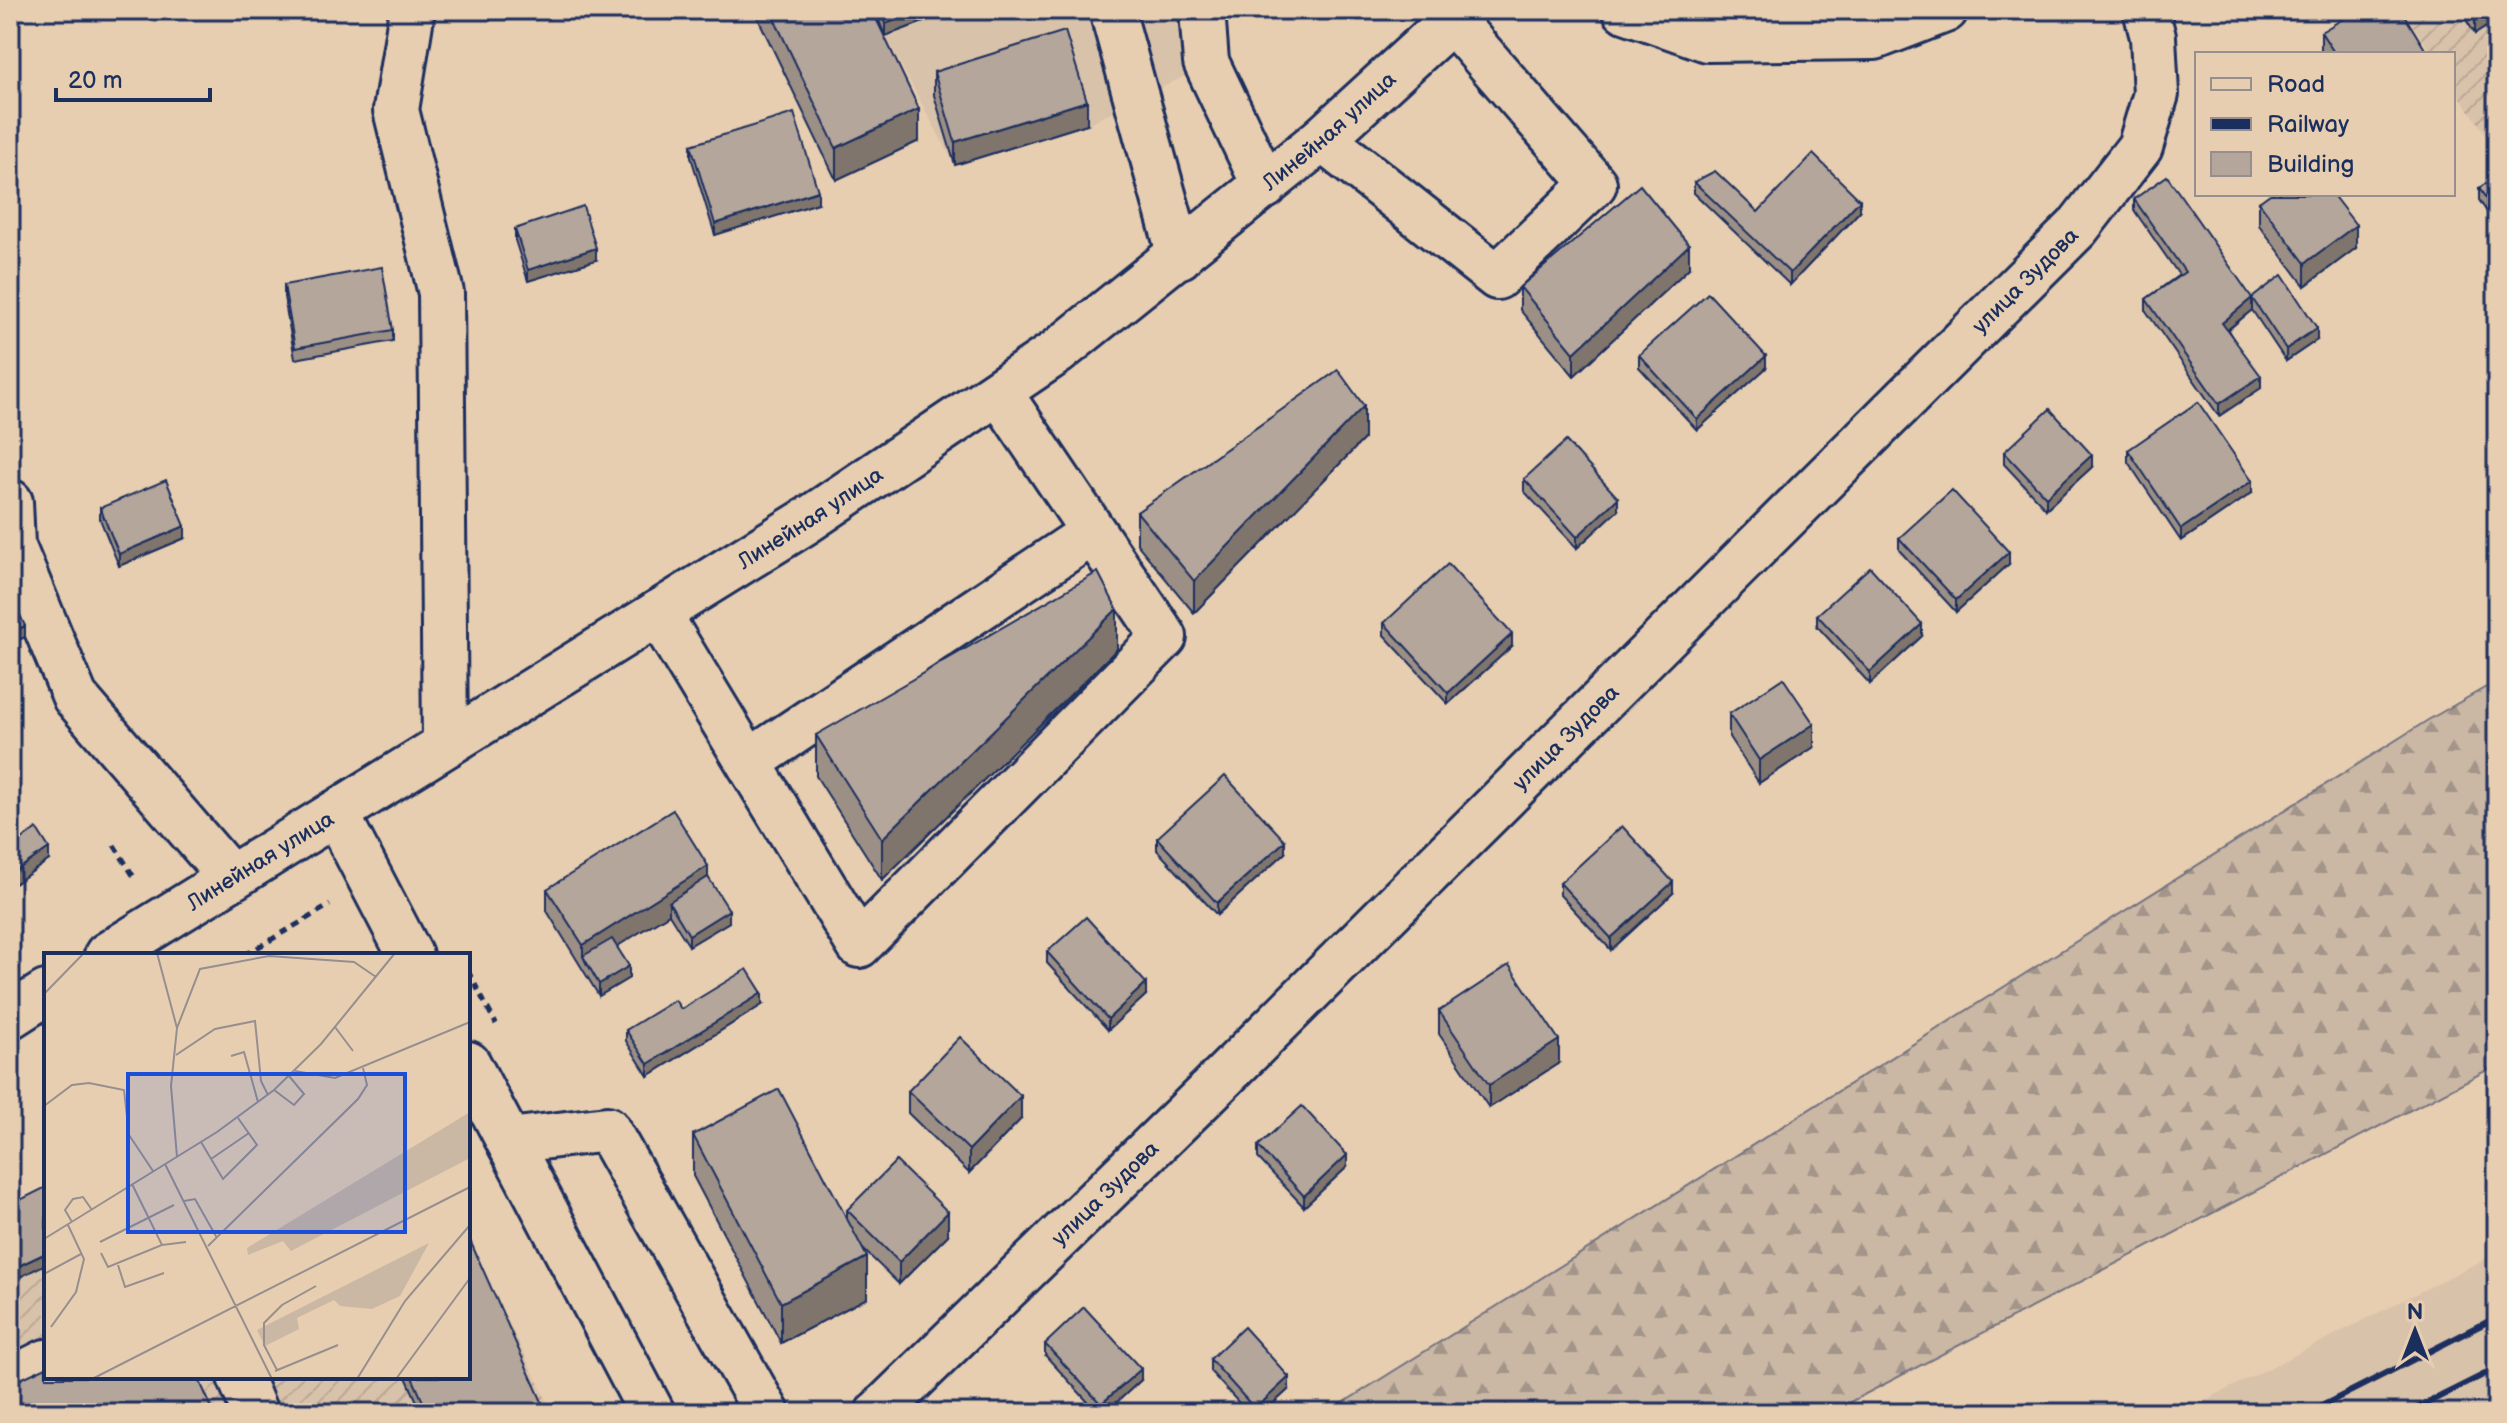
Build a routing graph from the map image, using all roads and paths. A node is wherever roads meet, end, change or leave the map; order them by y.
1 (412, 10) edge
2 (1112, 10) edge
3 (1202, 10) edge
4 (1625, 10) edge
5 (1945, 10) edge
6 (2146, 10) edge
7 (1457, 15) edge
8 (1322, 139) junction
9 (1265, 186) junction
10 (1180, 256) junction
11 (999, 392) junction
12 (10, 502) edge
13 (1092, 533) junction
14 (658, 613) junction
15 (445, 744) junction
16 (749, 762) junction
17 (336, 813) junction
18 (231, 878) junction
19 (110, 953) edge
20 (409, 953) edge
21 (470, 1068) edge
22 (509, 1141) junction
23 (44, 1363) edge
24 (241, 1379) edge
25 (10, 1380) edge
26 (255, 1413) edge
27 (652, 1413) edge
28 (767, 1413) edge
29 (878, 1413) edge

1 - 15 street
2 - 10 street
3 - 9 street
4 - 5 street
6 - 29 street, улица Зудова
7 - 8 street, Линейная улица
7 - 8 street
8 - 9 street, Линейная улица
9 - 10 street, Линейная улица
10 - 11 street, Линейная улица
11 - 13 street
11 - 14 street, Линейная улица
12 - 18 street
13 - 16 street
13 - 16 street
14 - 15 street, Линейная улица
14 - 16 street
15 - 17 street, Линейная улица
17 - 18 street, Линейная улица
17 - 20 street
18 - 19 street, Линейная улица
21 - 22 street
22 - 27 street
22 - 28 street
23 - 25 street
24 - 26 street

